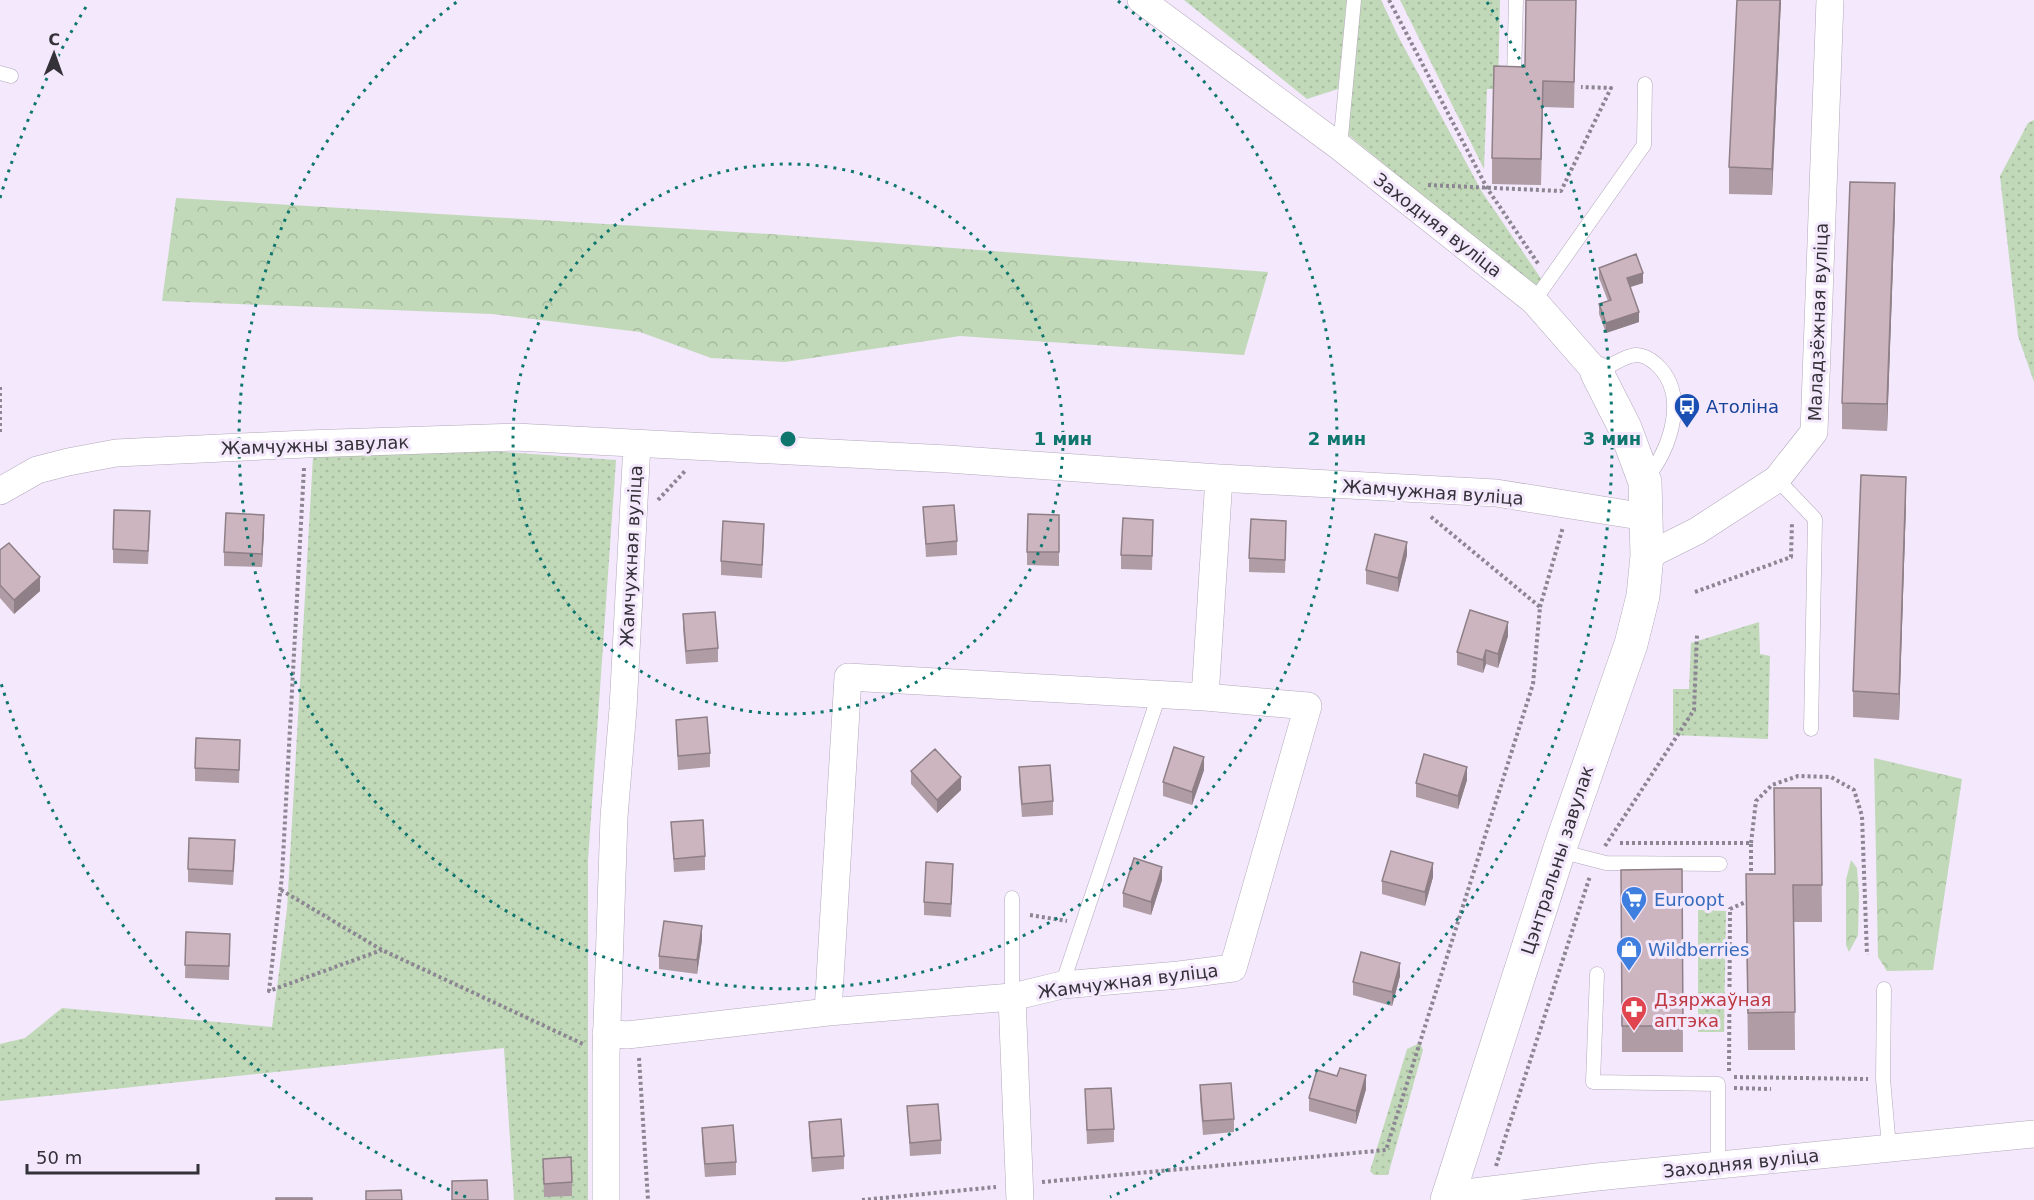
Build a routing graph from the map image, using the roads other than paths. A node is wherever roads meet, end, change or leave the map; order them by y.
1 (1141, 0) edge
2 (1354, 0) edge
3 (1516, 0) edge
4 (1830, 0) edge
5 (1514, 79) edge
6 (1645, 84) dead end
7 (1340, 147) junction
8 (1542, 291) junction
9 (1597, 373) junction
10 (637, 444) junction
11 (1219, 478) junction
12 (1777, 479) junction
13 (1645, 482) junction
14 (0, 491) edge
15 (1646, 517) junction
16 (1647, 556) junction
17 (1159, 695) junction
18 (1205, 697) junction
19 (1811, 729) dead end
20 (1559, 851) junction
21 (1720, 864) dead end
22 (1012, 905) road end
23 (1596, 974) dead end
24 (1062, 985) junction
25 (1884, 989) dead end
26 (1012, 997) junction
27 (828, 1012) junction
28 (606, 1044) junction
29 (2034, 1134) edge
30 (1889, 1147) junction
31 (1718, 1165) junction
32 (1595, 1189) edge
33 (1019, 1192) edge
34 (1448, 1197) edge
35 (606, 1200) edge

1 - 7 street, Заходняя вуліца
2 - 7 lane
3 - 5 lane
4 - 12 street, Маладзёжная вуліца
6 - 8 lane
7 - 8 street, Заходняя вуліца
8 - 9 street, Заходняя вуліца
9 - 13 street, Заходняя вуліца
9 - 13 lane
10 - 11 street, Жамчужная вуліца
10 - 14 street, Жамчужны завулак
10 - 28 street, Жамчужная вуліца
11 - 15 street, Жамчужная вуліца
11 - 18 street
12 - 16 street, Маладзёжная вуліца
12 - 19 lane
13 - 15 street, Заходняя вуліца
15 - 16 street, Цэнтральны завулак
16 - 20 street, Цэнтральны завулак
17 - 18 street, Жамчужная вуліца
17 - 24 lane
17 - 27 street, Жамчужная вуліца
18 - 24 street, Жамчужная вуліца
20 - 21 lane
20 - 34 street, Цэнтральны завулак
22 - 26 lane
23 - 31 lane
24 - 26 street, Жамчужная вуліца
25 - 30 lane
26 - 27 street, Жамчужная вуліца
26 - 33 street
27 - 28 street, Жамчужная вуліца
28 - 35 street, Жамчужная вуліца
29 - 30 street, Заходняя вуліца
30 - 31 street, Заходняя вуліца
31 - 32 street, Заходняя вуліца
32 - 34 street, Заходняя вуліца

